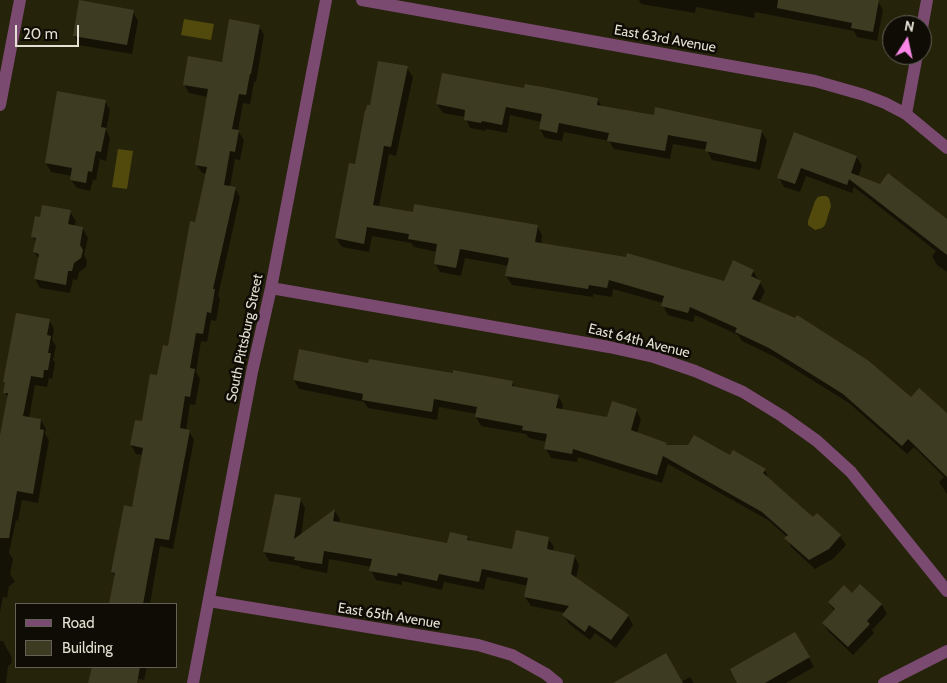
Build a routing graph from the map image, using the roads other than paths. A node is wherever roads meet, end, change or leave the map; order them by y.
1 (20, 0) edge
2 (326, 0) edge
3 (362, 0) edge
4 (927, 0) edge
5 (924, 15) edge
6 (915, 65) edge
7 (0, 105) edge
8 (906, 114) junction
9 (947, 148) edge
10 (271, 288) junction
11 (947, 591) edge
12 (209, 601) junction
13 (947, 651) edge
14 (193, 683) edge
15 (557, 683) edge
16 (884, 683) edge

1 - 7 street
2 - 10 street, South Pittsburg Street
3 - 8 street, East 63rd Avenue
4 - 5 street
6 - 8 street
8 - 9 street, East 63rd Avenue
10 - 11 street, East 64th Avenue
10 - 12 street, South Pittsburg Street
12 - 14 street, South Pittsburg Street
12 - 15 street, East 65th Avenue
13 - 16 street

